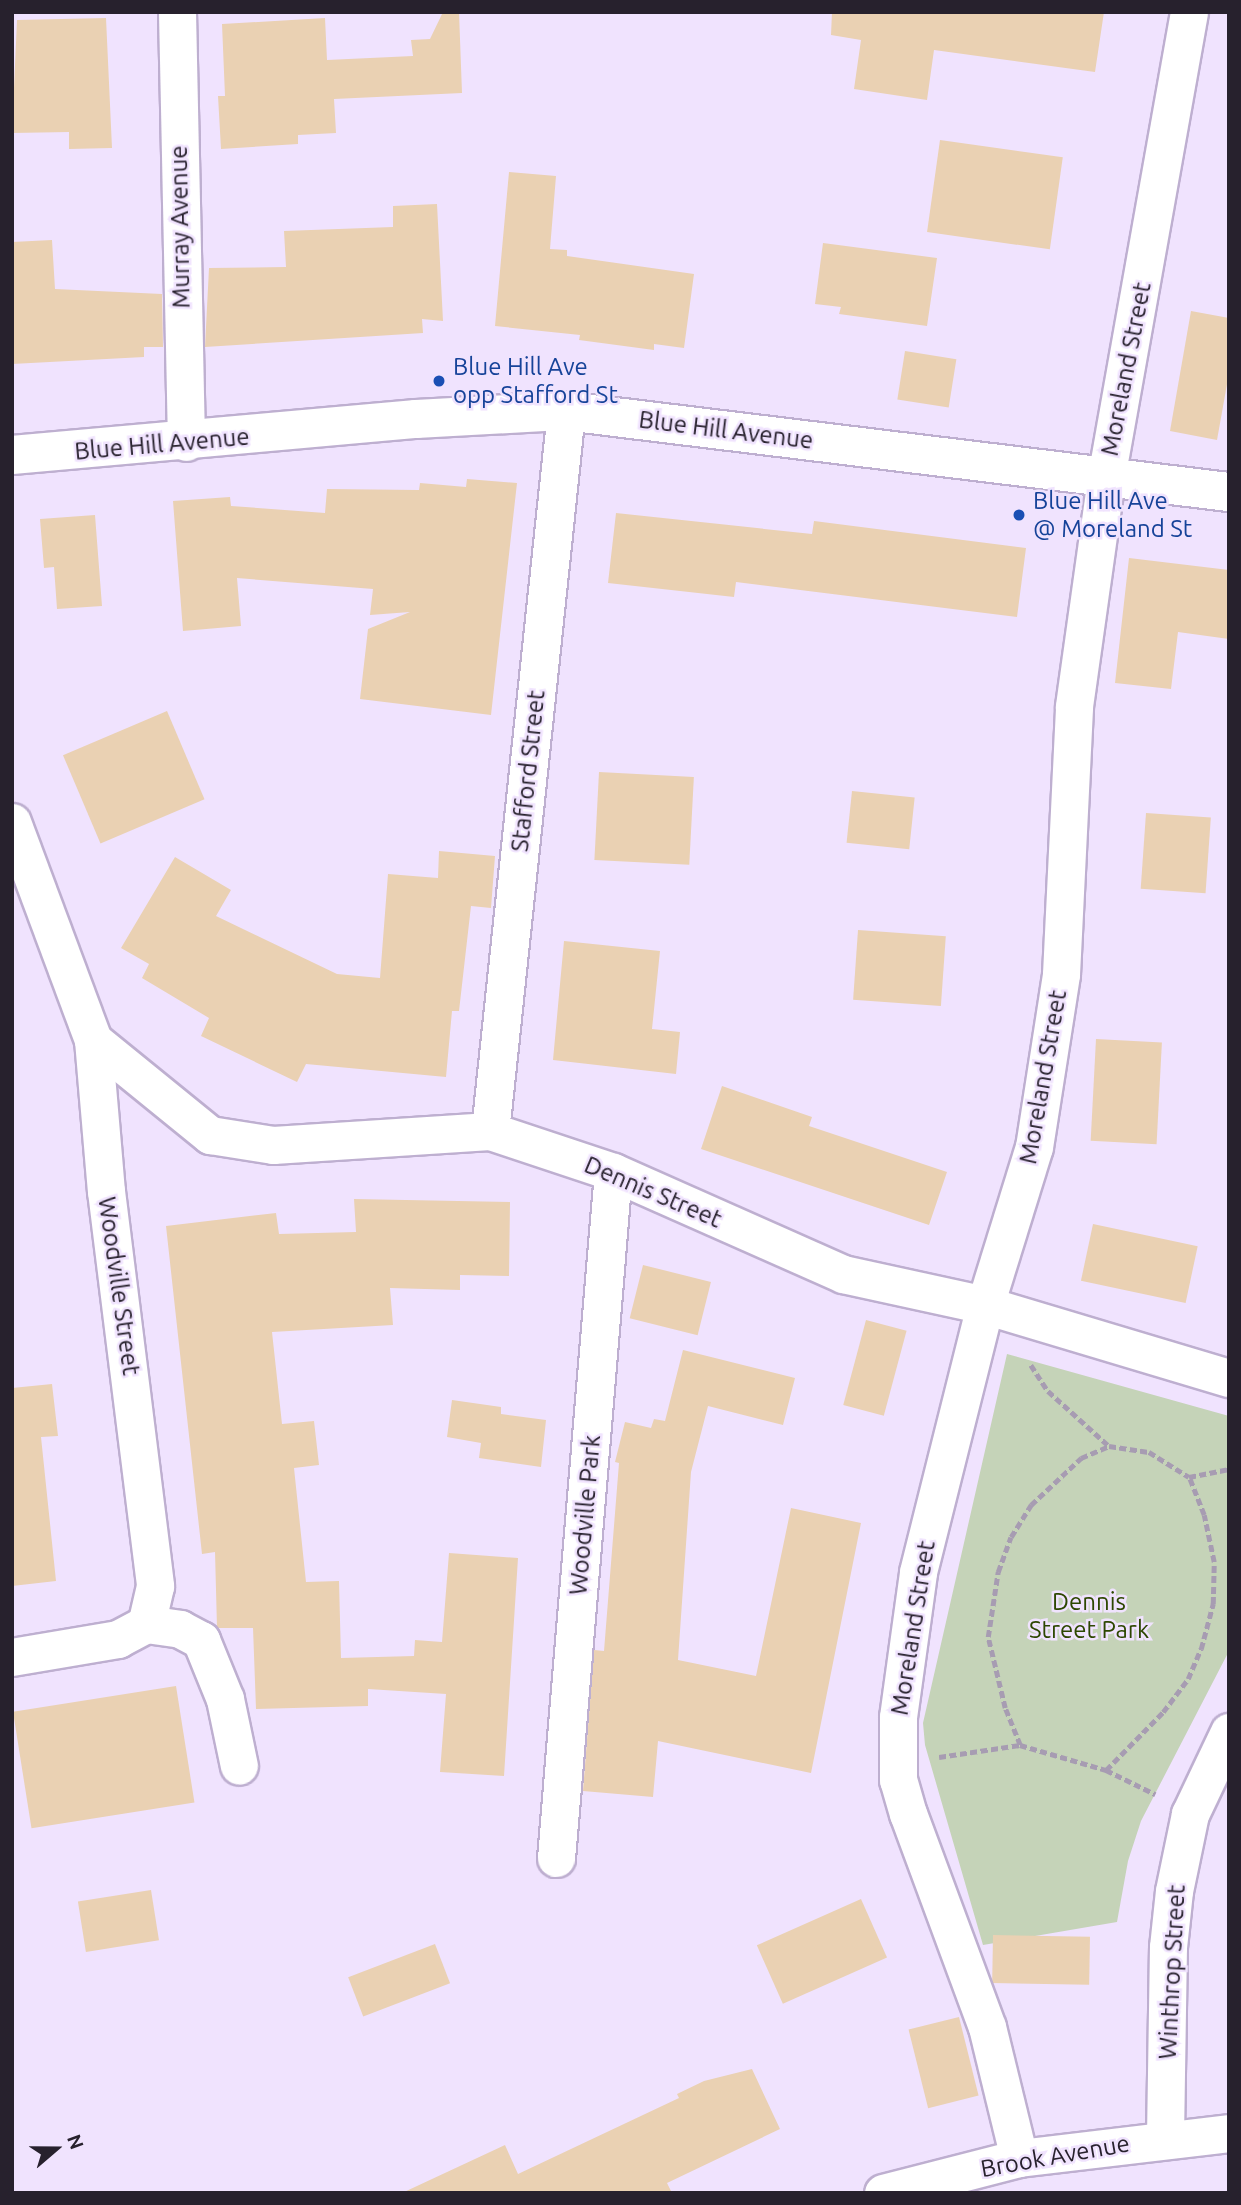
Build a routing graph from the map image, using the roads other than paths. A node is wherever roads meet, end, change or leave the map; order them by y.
1 (177, 12) edge
2 (1189, 12) edge
3 (566, 411) junction
4 (186, 442) junction
5 (12, 455) edge
6 (1106, 478) junction
7 (1229, 492) edge
8 (12, 822) edge
9 (93, 1040) junction
10 (490, 1131) junction
11 (613, 1172) junction
12 (985, 1305) junction
13 (1229, 1378) edge
14 (146, 1624) junction
15 (12, 1657) edge
16 (1229, 1732) edge
17 (239, 1766) dead end
18 (556, 1858) dead end
19 (1229, 2133) edge
20 (1165, 2137) junction
21 (1019, 2158) junction
22 (883, 2193) edge

1 - 4 street, Murray Avenue
2 - 6 street, Moreland Street
3 - 4 main road, Blue Hill Avenue
3 - 6 main road, Blue Hill Avenue
3 - 10 street, Stafford Street
4 - 5 main road, Blue Hill Avenue
6 - 7 main road, Blue Hill Avenue
6 - 12 street, Moreland Street
8 - 9 street, Woodville Street
9 - 10 street, Dennis Street
9 - 14 street, Woodville Street
10 - 11 street, Dennis Street
11 - 12 street, Dennis Street
11 - 18 street, Woodville Park
12 - 13 street, Dennis Street
12 - 21 street, Moreland Street
14 - 15 street
14 - 17 street
16 - 20 street, Winthrop Street
19 - 20 street, Brook Avenue
20 - 21 street, Brook Avenue
21 - 22 street, Brook Avenue

